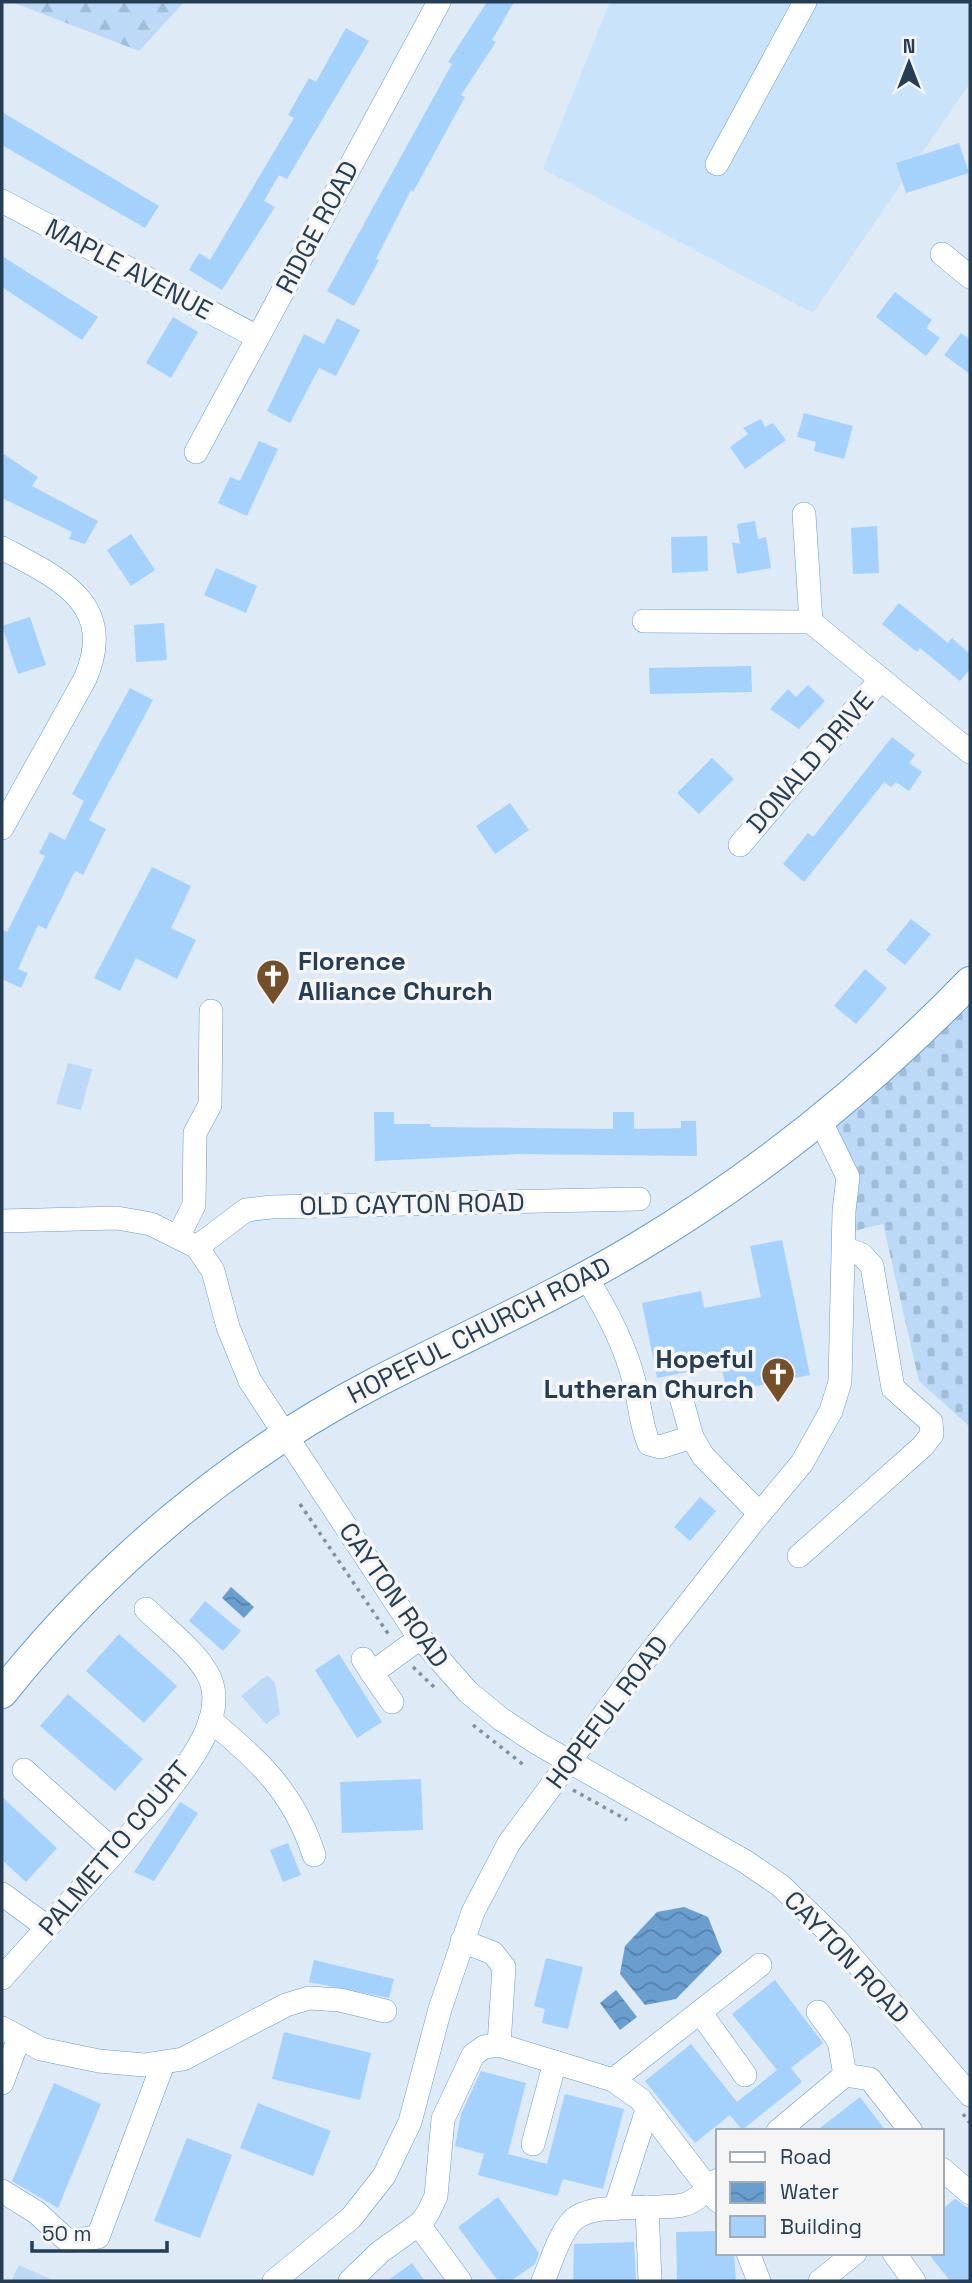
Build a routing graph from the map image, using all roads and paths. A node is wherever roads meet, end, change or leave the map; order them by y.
1 (439, 2) edge
2 (805, 2) edge
3 (716, 164) dead end
4 (2, 201) edge
5 (942, 254) dead end
6 (970, 277) edge
7 (257, 337) junction
8 (196, 452) dead end
9 (804, 514) dead end
10 (2, 548) edge
11 (644, 621) dead end
12 (811, 622) junction
13 (881, 680) junction
14 (970, 752) edge
15 (2, 828) edge
16 (740, 845) dead end
17 (970, 982) edge
18 (211, 1012) dead end
19 (821, 1122) junction
20 (639, 1199) dead end
21 (2, 1220) edge
22 (188, 1241) junction
23 (845, 1248) junction
24 (586, 1277) junction
25 (679, 1390) dead end
26 (285, 1435) junction
27 (692, 1437) junction
28 (760, 1513) junction
29 (799, 1556) dead end
30 (146, 1609) dead end
31 (420, 1638) junction
32 (2, 1693) edge
33 (392, 1702) dead end
34 (210, 1720) junction
35 (570, 1762) junction
36 (24, 1770) dead end
37 (571, 1789) dead end
38 (631, 1822) dead end
39 (115, 1852) junction
40 (314, 1855) dead end
41 (2, 1894) edge
42 (47, 1927) junction
43 (462, 1941) junction
44 (760, 1965) dead end
45 (2, 1978) edge
46 (385, 2011) dead end
47 (700, 2011) junction
48 (818, 2012) dead end
49 (11, 2033) edge
50 (499, 2045) junction
51 (555, 2062) junction
52 (163, 2064) junction
53 (744, 2075) dead end
54 (845, 2075) junction
55 (613, 2080) junction
56 (2, 2083) edge
57 (966, 2104) edge
58 (648, 2110) junction
59 (970, 2123) edge
60 (782, 2129) edge
61 (909, 2129) edge
62 (533, 2144) dead end
63 (945, 2177) edge
64 (715, 2190) edge
65 (2, 2191) edge
66 (970, 2193) edge
67 (647, 2207) junction
68 (615, 2208) junction
69 (419, 2225) junction
70 (749, 2255) edge
71 (852, 2255) edge
72 (896, 2255) edge
73 (274, 2281) edge
74 (350, 2281) edge
75 (460, 2281) edge
76 (543, 2281) edge
77 (650, 2281) edge
78 (759, 2281) edge
79 (820, 2281) edge
80 (915, 2281) edge

1 - 7 street, RIDGE ROAD
2 - 3 street
4 - 7 street, MAPLE AVENUE
5 - 6 street
7 - 8 street, RIDGE ROAD
9 - 12 street
10 - 15 street
11 - 12 street
12 - 13 street
13 - 14 street
13 - 16 street, DONALD DRIVE
17 - 19 main road, HOPEFUL CHURCH ROAD
18 - 22 street
19 - 23 street, HOPEFUL ROAD
19 - 24 main road, HOPEFUL CHURCH ROAD
20 - 22 street, OLD CAYTON ROAD
21 - 22 street
22 - 26 street, CAYTON ROAD
23 - 28 street, HOPEFUL ROAD
23 - 29 street
24 - 26 main road, HOPEFUL CHURCH ROAD
24 - 27 street
25 - 27 street
26 - 31 street, CAYTON ROAD
26 - 32 main road, HOPEFUL CHURCH ROAD
27 - 28 street
28 - 35 street, HOPEFUL ROAD
30 - 34 street, PALMETTO COURT
31 - 33 street
31 - 35 street, CAYTON ROAD
34 - 39 street, PALMETTO COURT
34 - 40 street
35 - 43 street, HOPEFUL ROAD
35 - 57 street, CAYTON ROAD
36 - 39 street
37 - 38 path
39 - 42 street, PALMETTO COURT
41 - 42 street
42 - 45 street, PALMETTO COURT
43 - 50 street
43 - 73 street, HOPEFUL ROAD
44 - 47 street
46 - 52 street
47 - 53 street
47 - 55 street
48 - 54 street
49 - 52 street
49 - 56 street
50 - 51 street
50 - 69 street
51 - 55 street
51 - 62 street
52 - 65 street
54 - 60 street
54 - 61 street
55 - 58 street
57 - 59 path
58 - 64 street
58 - 68 street
63 - 66 street
64 - 67 street
67 - 68 street
67 - 77 street
68 - 76 street
69 - 74 street
69 - 75 street
70 - 78 street
71 - 79 street
72 - 80 street

